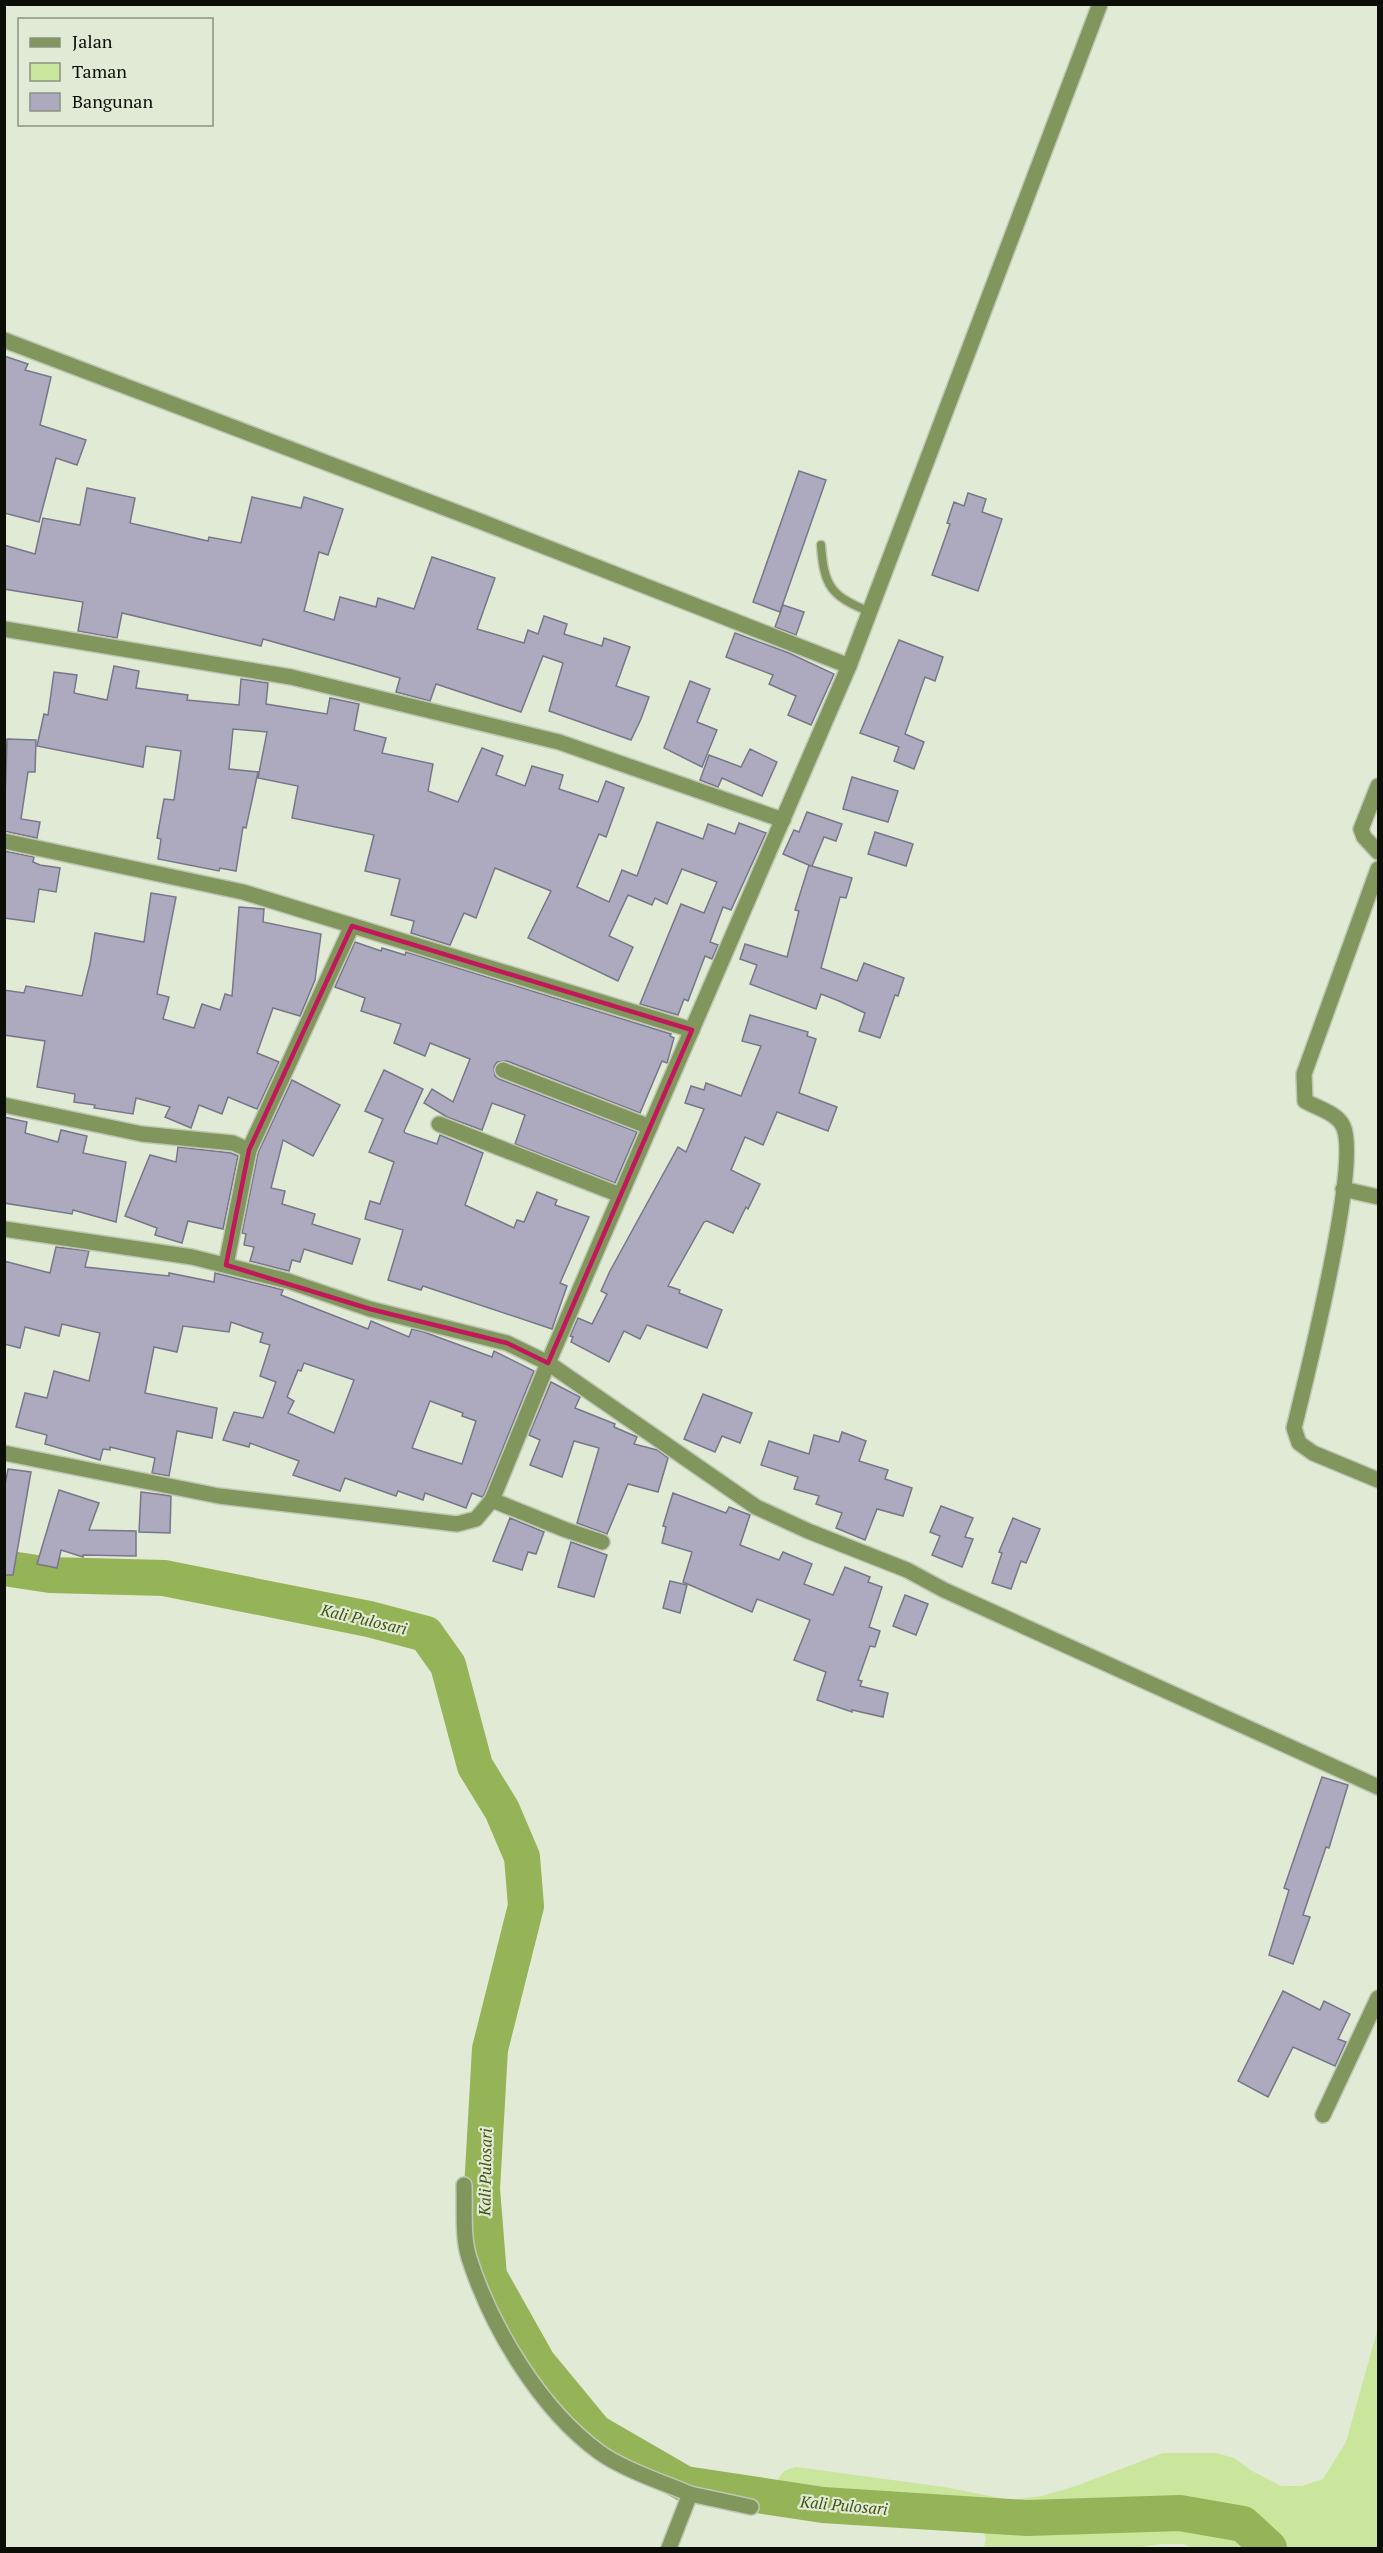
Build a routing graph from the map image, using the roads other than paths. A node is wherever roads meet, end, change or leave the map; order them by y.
1 (1100, 4) edge
2 (4, 340) edge
3 (821, 545) dead end
4 (870, 612) junction
5 (4, 629) edge
6 (849, 666) junction
7 (1378, 786) edge
8 (783, 820) junction
9 (4, 841) edge
10 (1378, 852) edge
11 (1378, 868) edge
12 (352, 926) junction
13 (692, 1030) junction
14 (503, 1070) dead end
15 (4, 1105) edge
16 (439, 1124) dead end
17 (650, 1127) junction
18 (249, 1150) junction
19 (1343, 1190) junction
20 (620, 1195) junction
21 (1378, 1197) edge
22 (4, 1229) edge
23 (226, 1265) junction
24 (548, 1363) junction
25 (4, 1453) edge
26 (1378, 1480) edge
27 (492, 1500) junction
28 (602, 1542) dead end
29 (1378, 1787) edge
30 (1378, 1998) edge
31 (1323, 2115) dead end
32 (464, 2186) dead end
33 (690, 2494) junction
34 (750, 2507) dead end
35 (669, 2548) edge

1 - 4 street
2 - 6 street
3 - 4 lane
4 - 6 street
5 - 8 street
6 - 8 street
7 - 10 street
8 - 13 street
9 - 12 street
11 - 19 street
12 - 13 street
12 - 18 street
13 - 17 street
14 - 17 street
15 - 18 street
16 - 20 street
17 - 20 street
18 - 23 street
19 - 21 street
19 - 26 street
20 - 24 street
22 - 23 street
23 - 24 street
24 - 27 street
24 - 29 street
25 - 27 street
27 - 28 street
30 - 31 street
32 - 33 street
33 - 34 street
33 - 35 street

